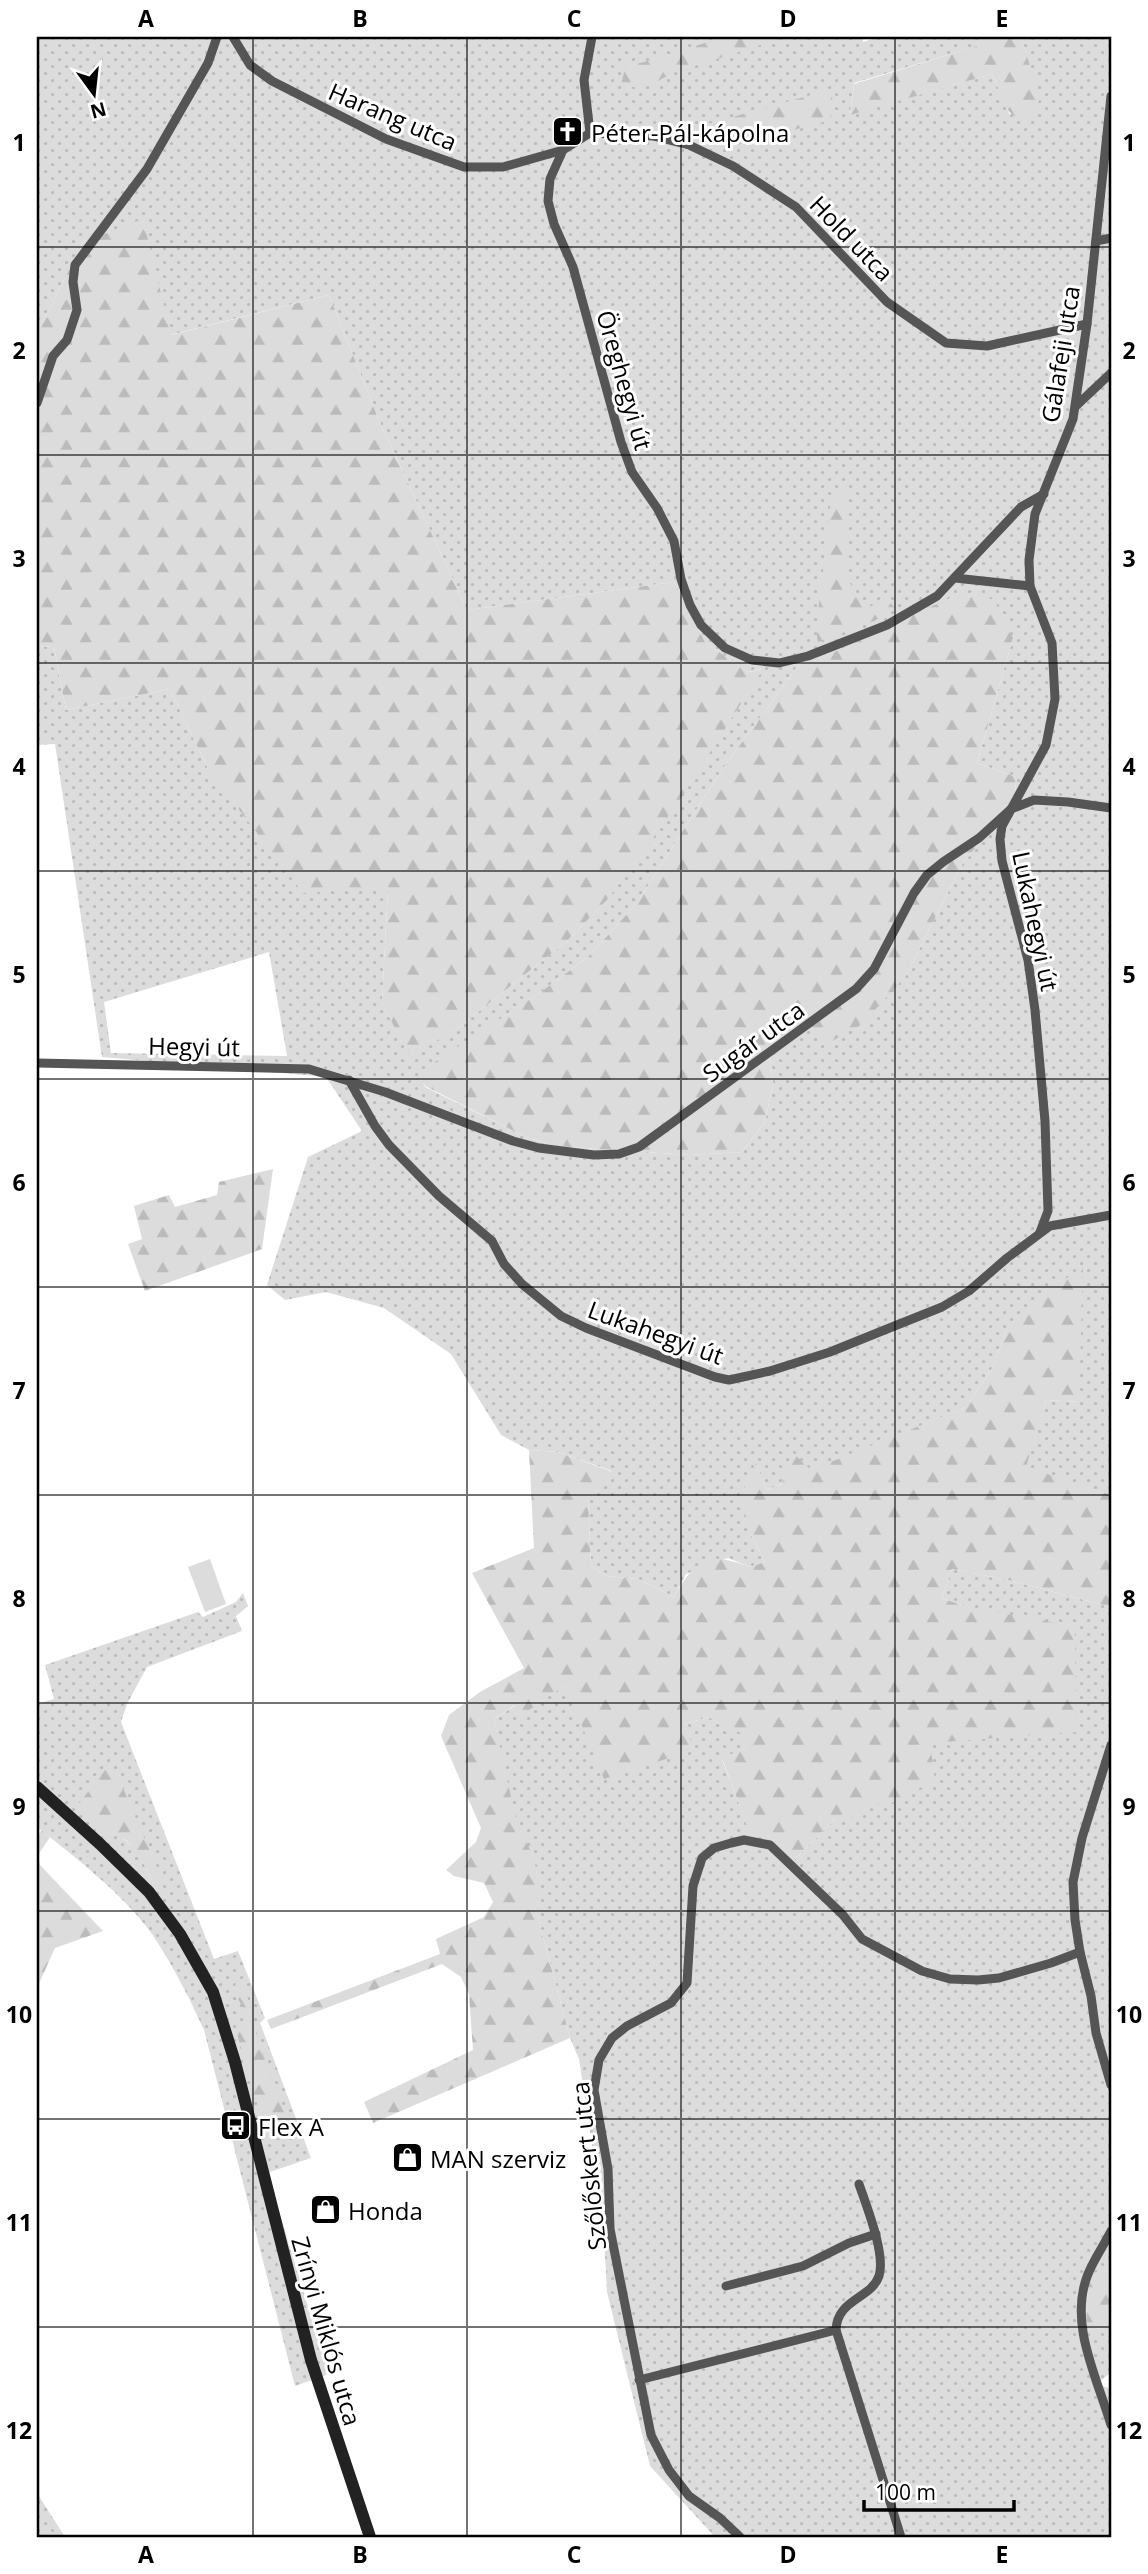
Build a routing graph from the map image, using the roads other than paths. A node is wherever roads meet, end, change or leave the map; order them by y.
1 (217, 37) edge
2 (233, 37) edge
3 (592, 37) edge
4 (1111, 96) edge
5 (590, 133) junction
6 (563, 150) junction
7 (1111, 238) edge
8 (1096, 241) junction
9 (1087, 324) junction
10 (1111, 373) edge
11 (37, 403) edge
12 (1076, 406) junction
13 (1044, 494) junction
14 (955, 579) junction
15 (1030, 586) junction
16 (1111, 808) edge
17 (1011, 809) junction
18 (37, 1063) edge
19 (349, 1080) junction
20 (1048, 1211) junction
21 (1111, 1215) edge
22 (1062, 1224) junction
23 (1040, 1232) junction
24 (1111, 1745) edge
25 (37, 1787) edge
26 (1080, 1952) junction
27 (1111, 2085) edge
28 (859, 2184) dead end
29 (1111, 2231) edge
30 (876, 2234) junction
31 (726, 2286) dead end
32 (836, 2330) junction
33 (639, 2380) junction
34 (1111, 2425) edge
35 (370, 2537) edge
36 (740, 2537) edge
37 (901, 2537) edge

1 - 11 street
2 - 6 street, Harang utca
3 - 5 street
4 - 8 street, Gálafeji utca
5 - 6 street
5 - 9 street, Hold utca
6 - 14 street, Öreghegyi út
7 - 8 street
8 - 9 street, Gálafeji utca
9 - 12 street, Gálafeji utca
10 - 12 street
12 - 13 street, Gálafeji utca
13 - 14 street, Öreghegyi út
13 - 15 street, Gálafeji utca
14 - 15 street
15 - 17 street, Gálafeji utca
16 - 17 street, Sugár utca
17 - 19 street, Sugár utca
17 - 20 street, Lukahegyi út
18 - 19 street, Hegyi út
19 - 23 street, Lukahegyi út
20 - 22 street
20 - 23 street
21 - 22 street, Lukahegyi út
22 - 23 street, Lukahegyi út
24 - 26 street
25 - 35 main road, Zrínyi Miklós utca
26 - 27 street
26 - 33 street, Szőlőskert utca
28 - 30 street
29 - 34 street
30 - 31 street
30 - 32 street
32 - 33 street
32 - 37 street
33 - 36 street, Szőlőskert utca

